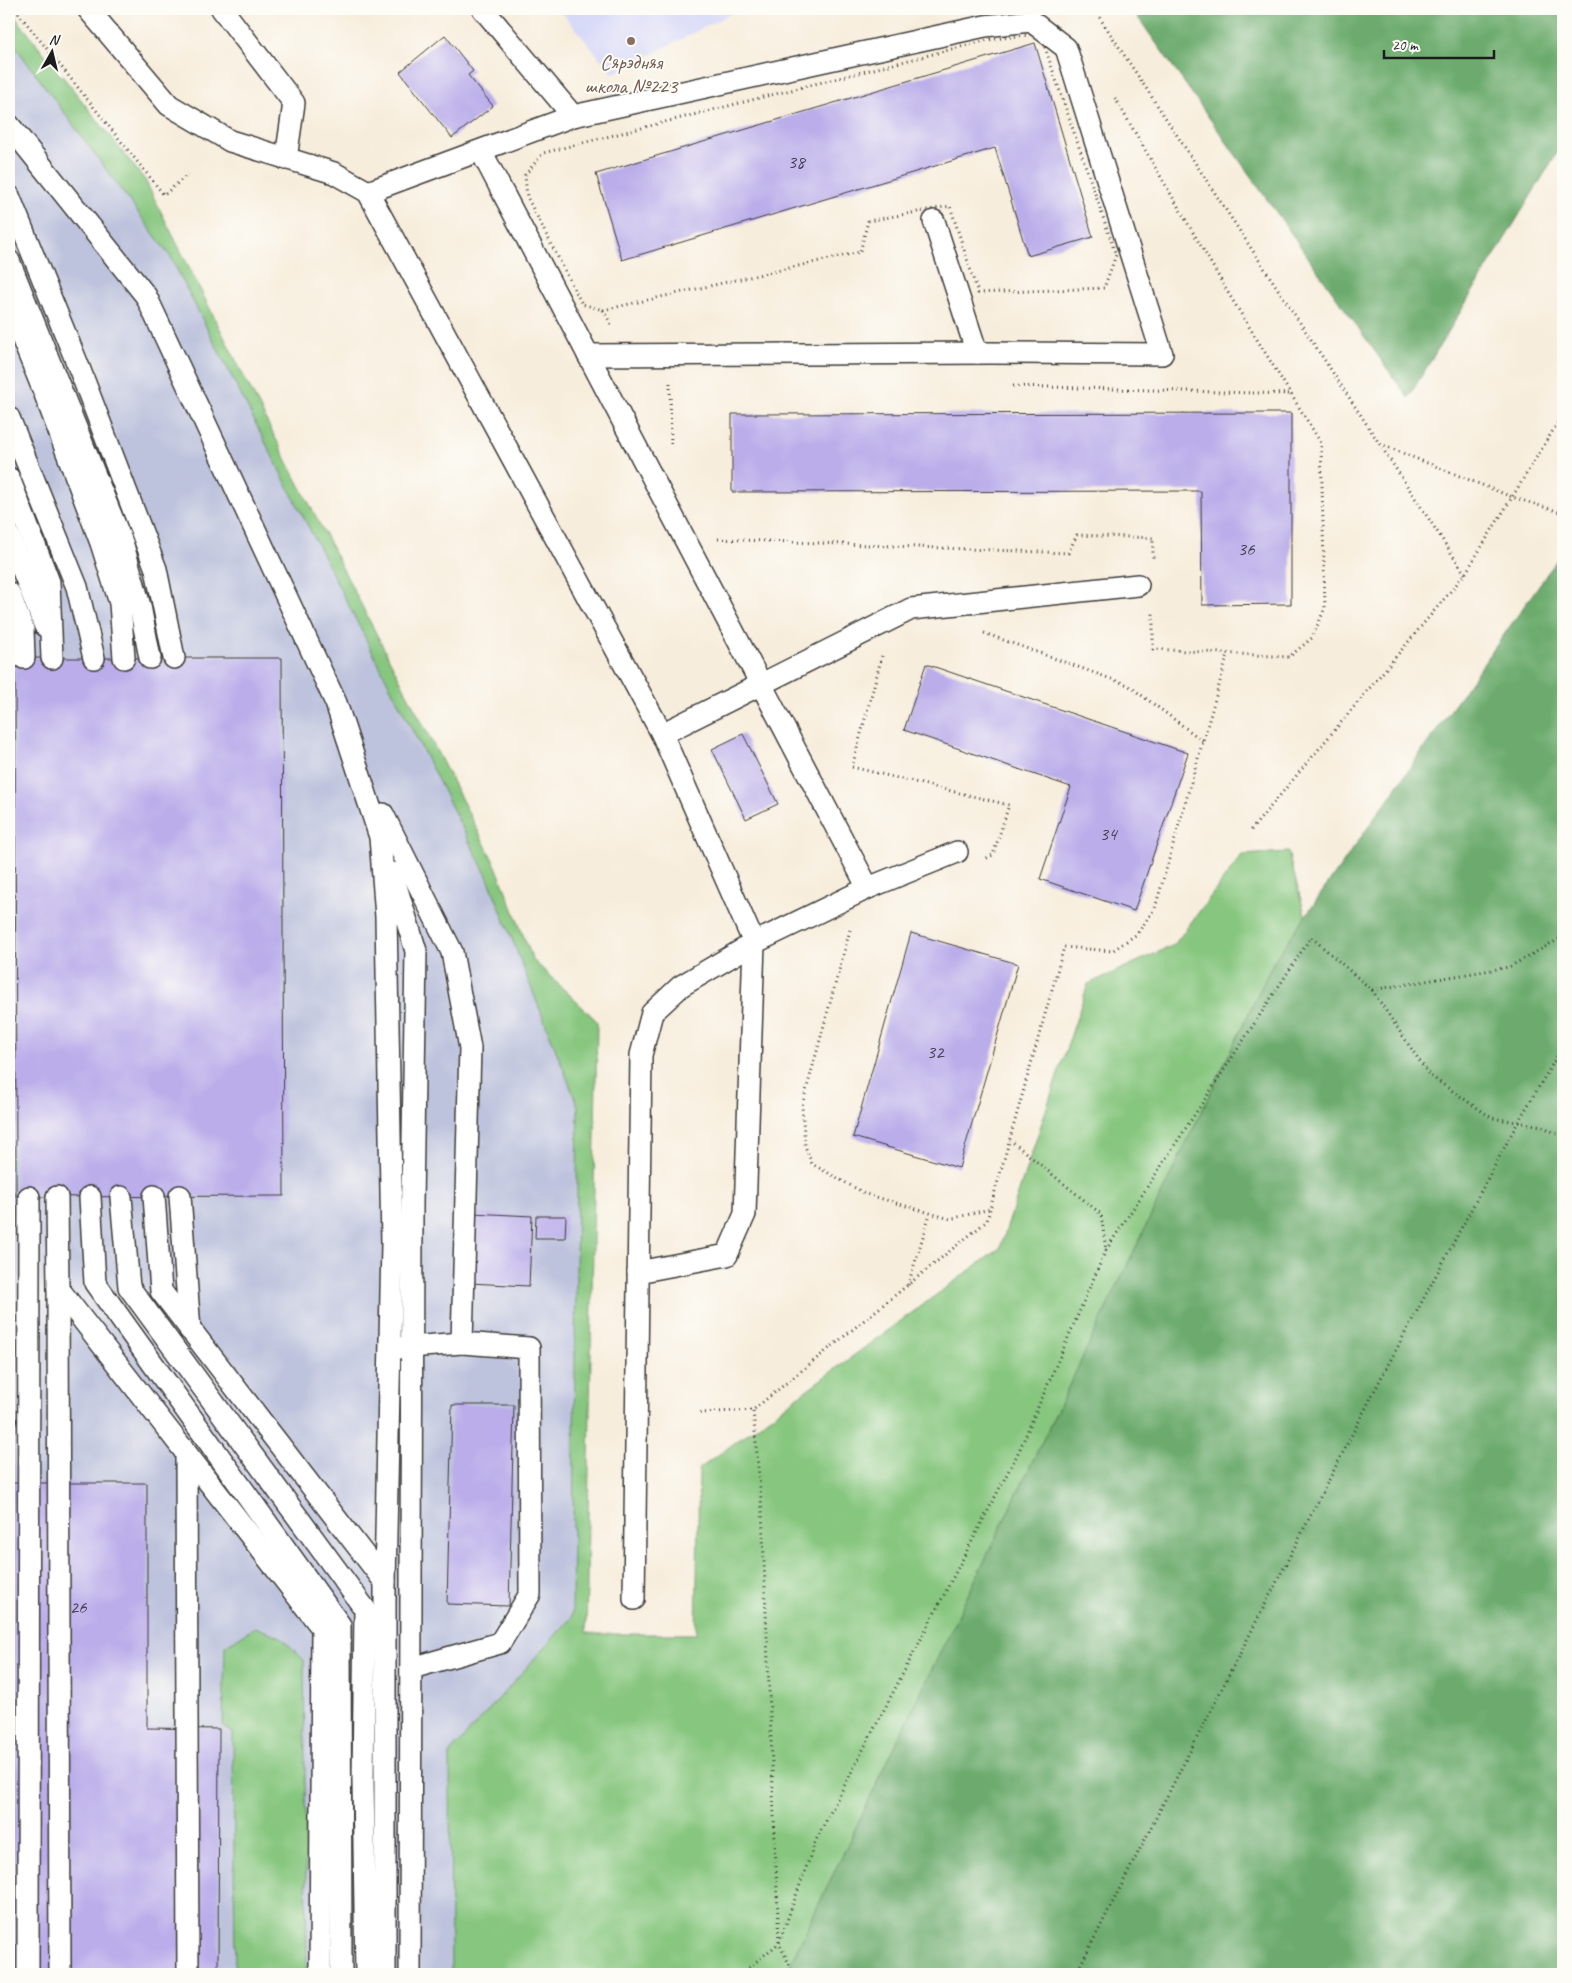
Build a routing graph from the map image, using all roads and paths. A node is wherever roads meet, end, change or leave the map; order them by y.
1 (15, 9) edge
2 (88, 9) edge
3 (222, 9) edge
4 (483, 9) edge
5 (1094, 9) edge
6 (1114, 96) dead end
7 (573, 116) junction
8 (9, 125) edge
9 (481, 151) junction
10 (286, 159) junction
11 (188, 174) dead end
12 (368, 192) junction
13 (9, 196) edge
14 (1103, 212) joint
15 (934, 221) dead end
16 (9, 261) edge
17 (9, 306) edge
18 (977, 353) junction
19 (588, 355) junction
20 (1563, 414) edge
21 (9, 418) edge
22 (1380, 444) junction
23 (9, 478) edge
24 (1512, 497) junction
25 (1563, 514) edge
26 (9, 536) edge
27 (710, 539) dead end
28 (1153, 565) dead end
29 (1465, 574) junction
30 (1138, 586) dead end
31 (9, 593) edge
32 (1153, 602) dead end
33 (9, 612) edge
34 (23, 629) junction
35 (975, 630) dead end
36 (884, 649) dead end
37 (1228, 654) junction
38 (24, 658) dead end
39 (94, 658) dead end
40 (124, 658) dead end
41 (150, 658) dead end
42 (174, 658) dead end
43 (761, 684) junction
44 (662, 734) junction
45 (1203, 741) junction
46 (354, 756) junction
47 (1251, 830) dead end
48 (380, 837) junction
49 (957, 852) dead end
50 (984, 859) dead end
51 (868, 888) junction
52 (850, 927) dead end
53 (1563, 937) edge
54 (754, 943) junction
55 (1372, 990) junction
56 (1563, 1046) edge
57 (1518, 1122) junction
58 (1563, 1137) edge
59 (1010, 1140) junction
60 (154, 1196) dead end
61 (180, 1196) dead end
62 (29, 1197) dead end
63 (57, 1197) dead end
64 (90, 1197) dead end
65 (121, 1197) dead end
66 (990, 1208) junction
67 (930, 1214) junction
68 (1106, 1250) junction
69 (638, 1272) junction
70 (908, 1285) junction
71 (58, 1288) junction
72 (190, 1330) junction
73 (462, 1343) junction
74 (412, 1347) junction
75 (390, 1349) junction
76 (753, 1410) junction
77 (700, 1413) dead end
78 (186, 1453) junction
79 (384, 1582) junction
80 (634, 1600) dead end
81 (412, 1668) junction
82 (779, 1943) junction
83 (28, 1974) edge
84 (60, 1974) edge
85 (188, 1974) edge
86 (320, 1974) edge
87 (341, 1974) edge
88 (366, 1974) edge
89 (385, 1974) edge
90 (410, 1974) edge
91 (741, 1974) edge
92 (794, 1974) edge
93 (1076, 1974) edge

1 - 11 path
2 - 10 lane
3 - 10 lane
4 - 7 lane
5 - 22 path
6 - 37 path
7 - 9 lane
7 - 18 lane
8 - 46 lane
9 - 12 lane
9 - 19 lane
10 - 12 lane
12 - 44 lane
13 - 42 lane
14 - 14 path
15 - 18 lane
16 - 41 lane
17 - 40 lane
18 - 19 lane
19 - 43 lane
20 - 24 path
21 - 39 lane
22 - 24 path
22 - 29 path
23 - 26 lane
24 - 25 path
24 - 29 path
27 - 28 path
29 - 47 path
30 - 43 lane
31 - 34 lane
32 - 37 path
33 - 34 lane
34 - 38 lane
35 - 45 path
36 - 50 path
37 - 45 path
43 - 44 lane
43 - 51 lane
44 - 54 lane
45 - 59 path
46 - 48 lane
46 - 73 lane
48 - 74 lane
48 - 75 lane
49 - 51 lane
51 - 54 lane
52 - 67 path
53 - 55 path
54 - 69 lane
54 - 69 lane
55 - 57 path
55 - 68 path
56 - 57 path
57 - 58 path
57 - 93 path
59 - 66 path
59 - 68 path
60 - 72 lane
61 - 72 lane
62 - 83 lane
63 - 71 lane
64 - 87 lane
65 - 88 lane
66 - 67 path
66 - 70 path
67 - 70 path
68 - 82 path
69 - 80 lane
70 - 76 path
71 - 78 lane
71 - 84 lane
72 - 79 lane
73 - 74 lane
73 - 81 lane
74 - 75 lane
74 - 81 lane
75 - 79 lane
76 - 77 path
76 - 82 path
78 - 85 lane
78 - 86 lane
79 - 89 lane
81 - 90 lane
82 - 91 path
82 - 92 path

